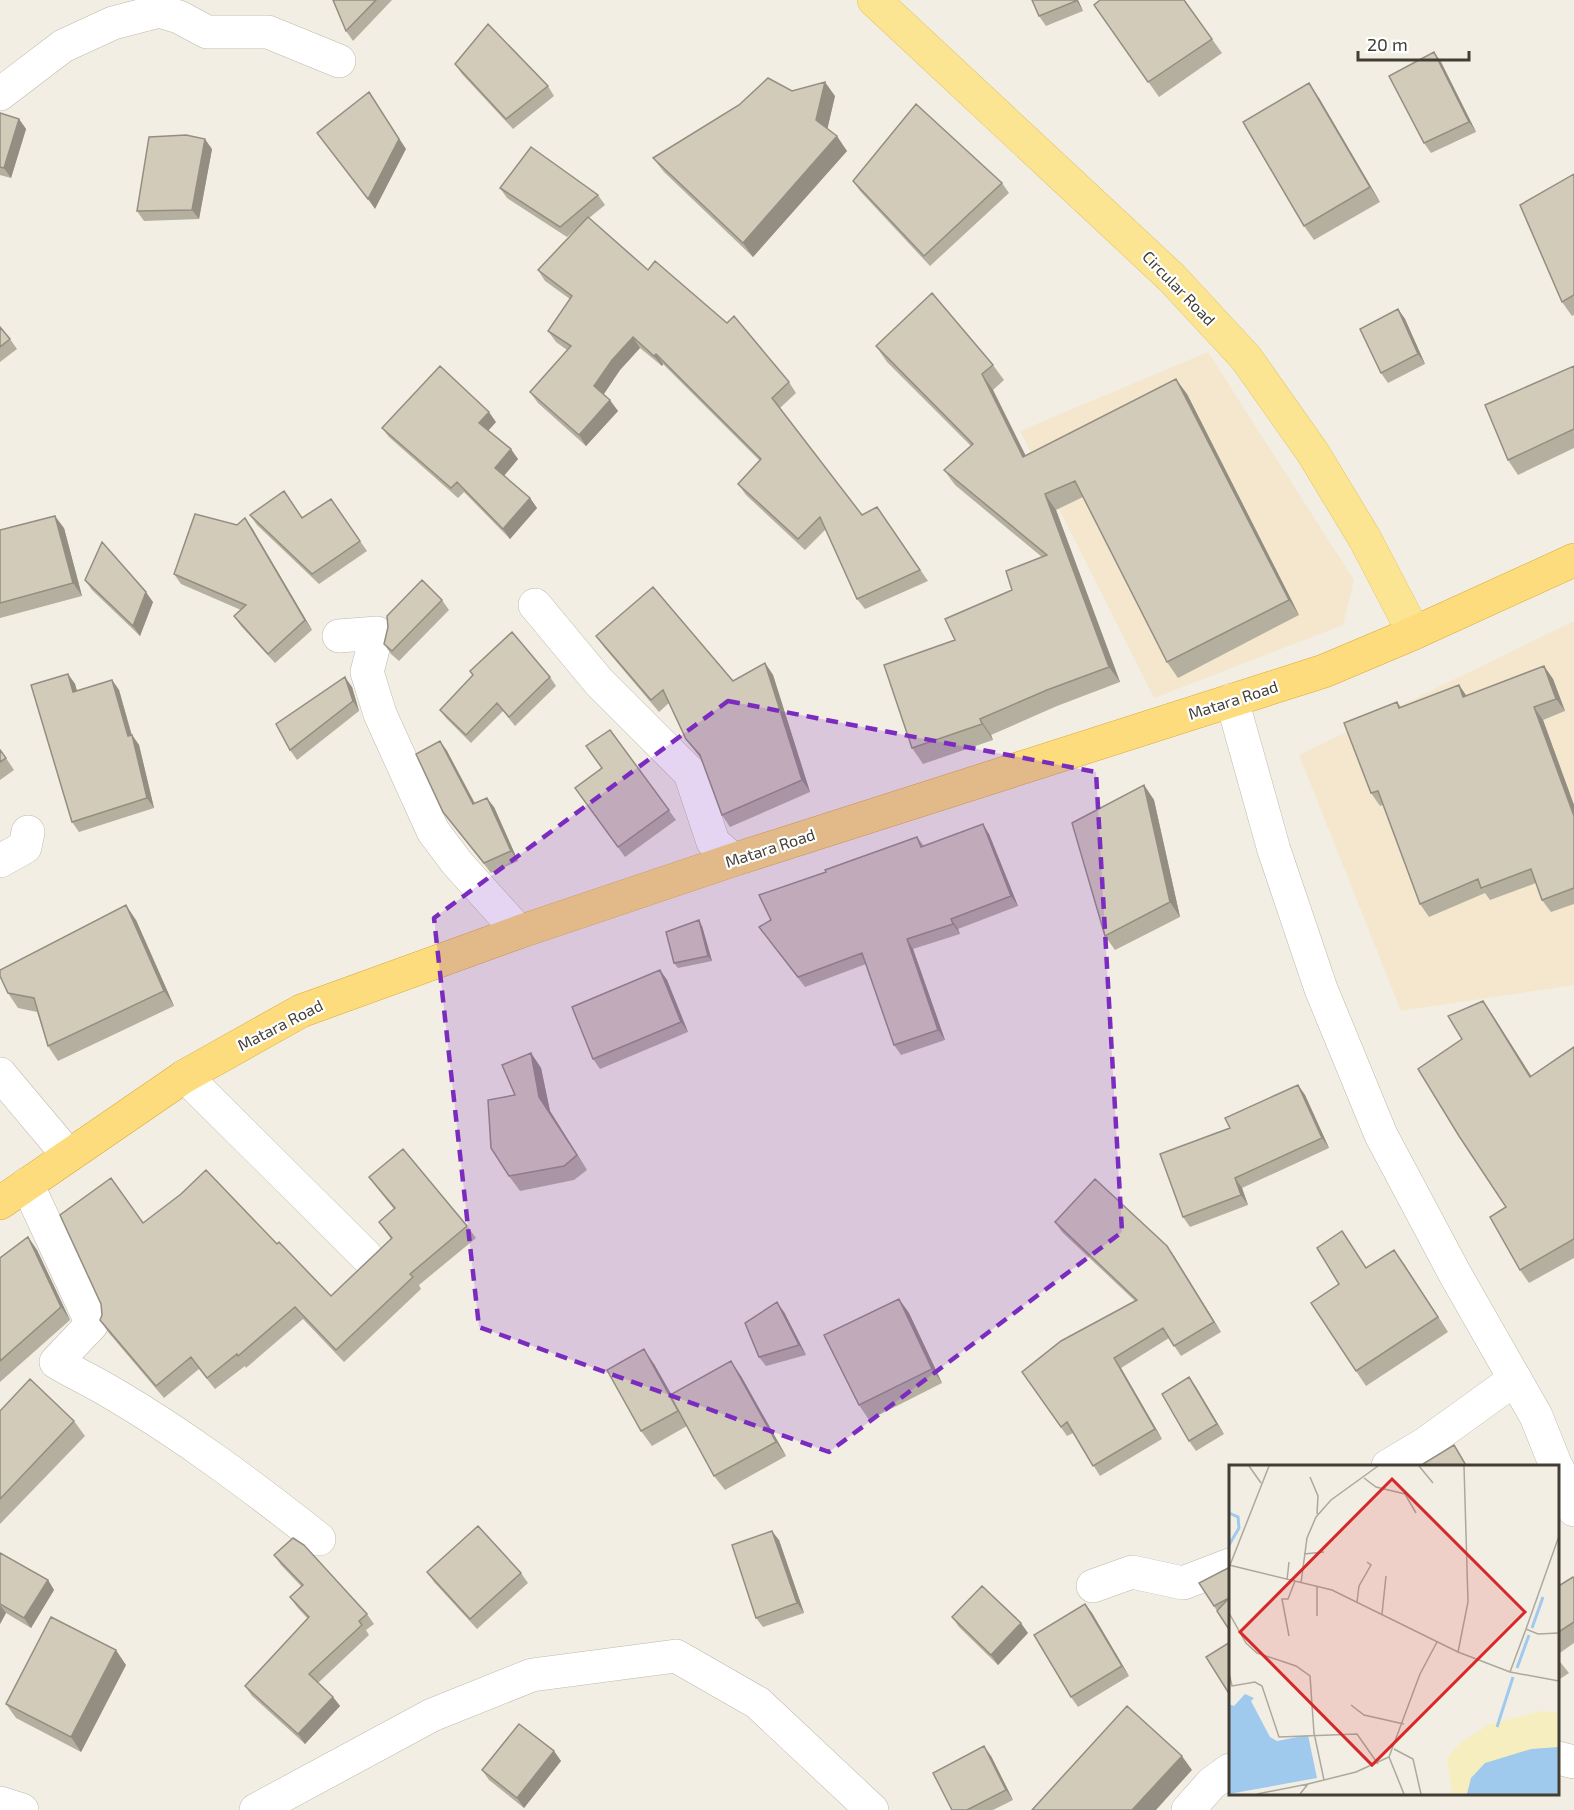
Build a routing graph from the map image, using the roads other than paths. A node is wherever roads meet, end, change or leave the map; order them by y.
1 (874, 0) edge
2 (339, 61) dead end
3 (0, 94) edge
4 (1574, 560) edge
5 (535, 605) dead end
6 (1414, 633) junction
7 (339, 636) dead end
8 (1232, 700) junction
9 (28, 832) dead end
10 (733, 860) junction
11 (0, 861) edge
12 (519, 932) junction
13 (0, 1074) edge
14 (185, 1076) junction
15 (68, 1155) junction
16 (27, 1184) junction
17 (0, 1203) edge
18 (366, 1256) dead end
19 (1515, 1380) junction
20 (1391, 1465) edge
21 (1556, 1465) edge
22 (1559, 1473) edge
23 (1574, 1510) edge
24 (319, 1539) dead end
25 (1229, 1565) edge
26 (1093, 1586) dead end
27 (1559, 1758) edge
28 (1574, 1762) edge
29 (1229, 1771) edge
30 (0, 1803) edge
31 (22, 1810) edge
32 (256, 1810) edge
33 (872, 1810) edge
34 (1188, 1810) edge

1 - 6 main road, Circular Road
2 - 3 street
4 - 6 highway, Matara Road
5 - 10 street
6 - 8 highway, Matara Road
7 - 12 street
8 - 10 highway, Matara Road
8 - 19 street
9 - 11 street
10 - 12 highway, Matara Road
12 - 14 highway, Matara Road
13 - 15 street
14 - 15 highway, Matara Road
14 - 18 street
15 - 16 highway, Matara Road
16 - 17 highway, Matara Road
16 - 24 street
19 - 20 street
19 - 21 street
22 - 23 street
25 - 26 street
27 - 28 street
29 - 34 street
30 - 31 street
32 - 33 street

